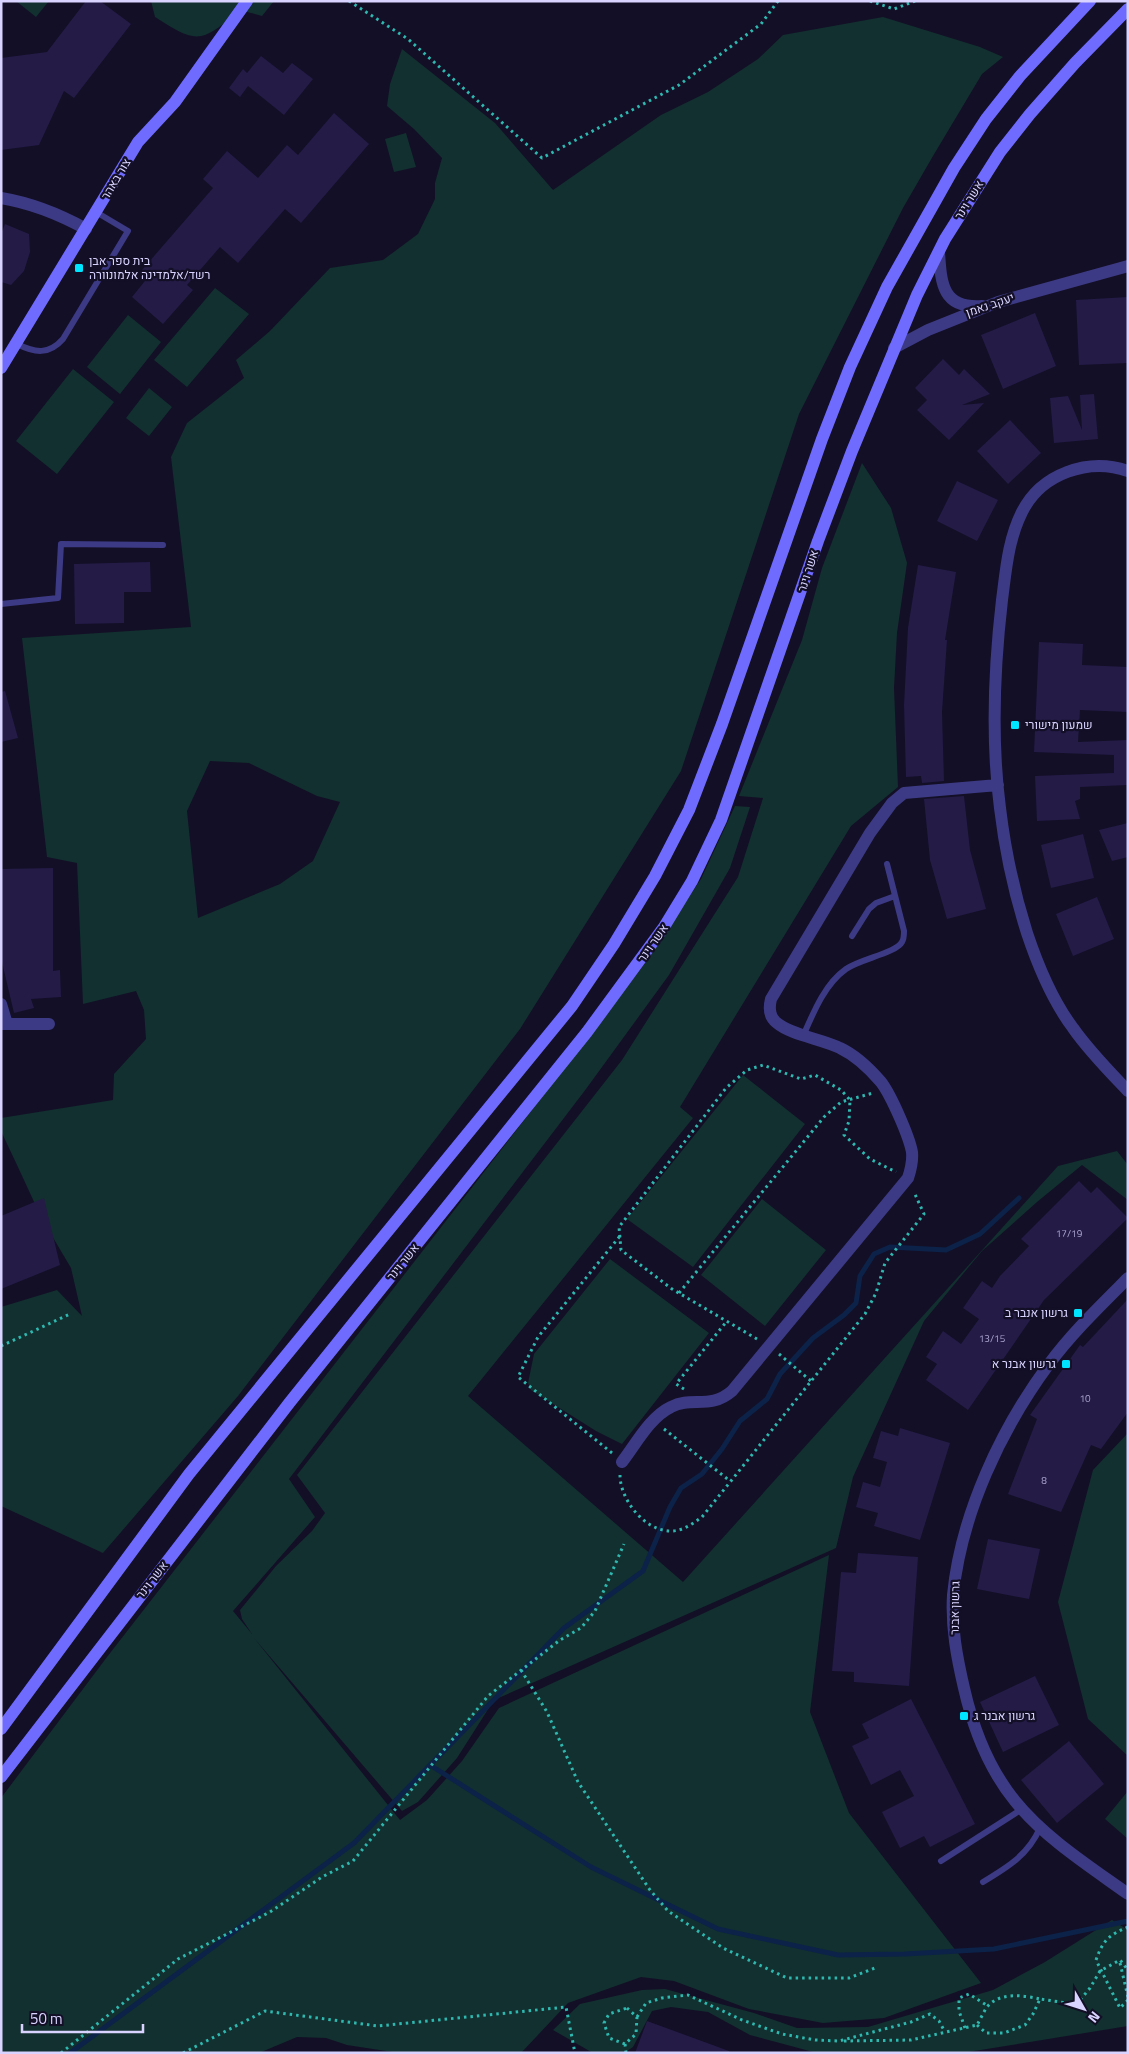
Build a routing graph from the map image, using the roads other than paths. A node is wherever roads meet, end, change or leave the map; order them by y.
1 (247, 1) edge
2 (1090, 1) edge
3 (1128, 10) edge
4 (1, 198) edge
5 (96, 212) junction
6 (86, 229) junction
7 (939, 252) junction
8 (1128, 266) edge
9 (1128, 275) edge
10 (1091, 277) junction
11 (990, 305) junction
12 (17, 344) junction
13 (894, 348) junction
14 (1, 368) edge
15 (1128, 471) edge
16 (163, 545) dead end
17 (1, 604) edge
18 (998, 785) junction
19 (887, 864) dead end
20 (895, 896) junction
21 (852, 936) dead end
22 (1, 1004) edge
23 (4, 1024) edge
24 (49, 1024) dead end
25 (804, 1034) junction
26 (1128, 1091) edge
27 (1128, 1278) edge
28 (622, 1462) road end
29 (1, 1729) edge
30 (1, 1777) edge
31 (1022, 1809) junction
32 (1040, 1827) junction
33 (941, 1861) dead end
34 (983, 1882) dead end
35 (1124, 1892) edge

1 - 5 main road, צור באהר
2 - 29 main road
3 - 7 main road, אשר וינר
4 - 6 street
5 - 6 main road, צור באהר
5 - 12 lane
6 - 12 main road, צור באהר
7 - 11 street
7 - 13 main road, אשר וינר
8 - 10 street, יעקב נאמן
9 - 10 street, יעקב נאמן
10 - 11 street, יעקב נאמן
11 - 13 street, יעקב נאמן
12 - 14 main road, צור באהר
13 - 30 main road, אשר וינר
15 - 18 street
16 - 17 lane
18 - 25 street
18 - 26 street
19 - 20 lane
20 - 21 lane
20 - 25 lane
22 - 23 street
23 - 24 street
25 - 28 street
27 - 31 street, גרשון אבנר
31 - 32 street, גרשון אבנר
31 - 33 lane
32 - 34 lane
32 - 35 street, גרשון אבנר

